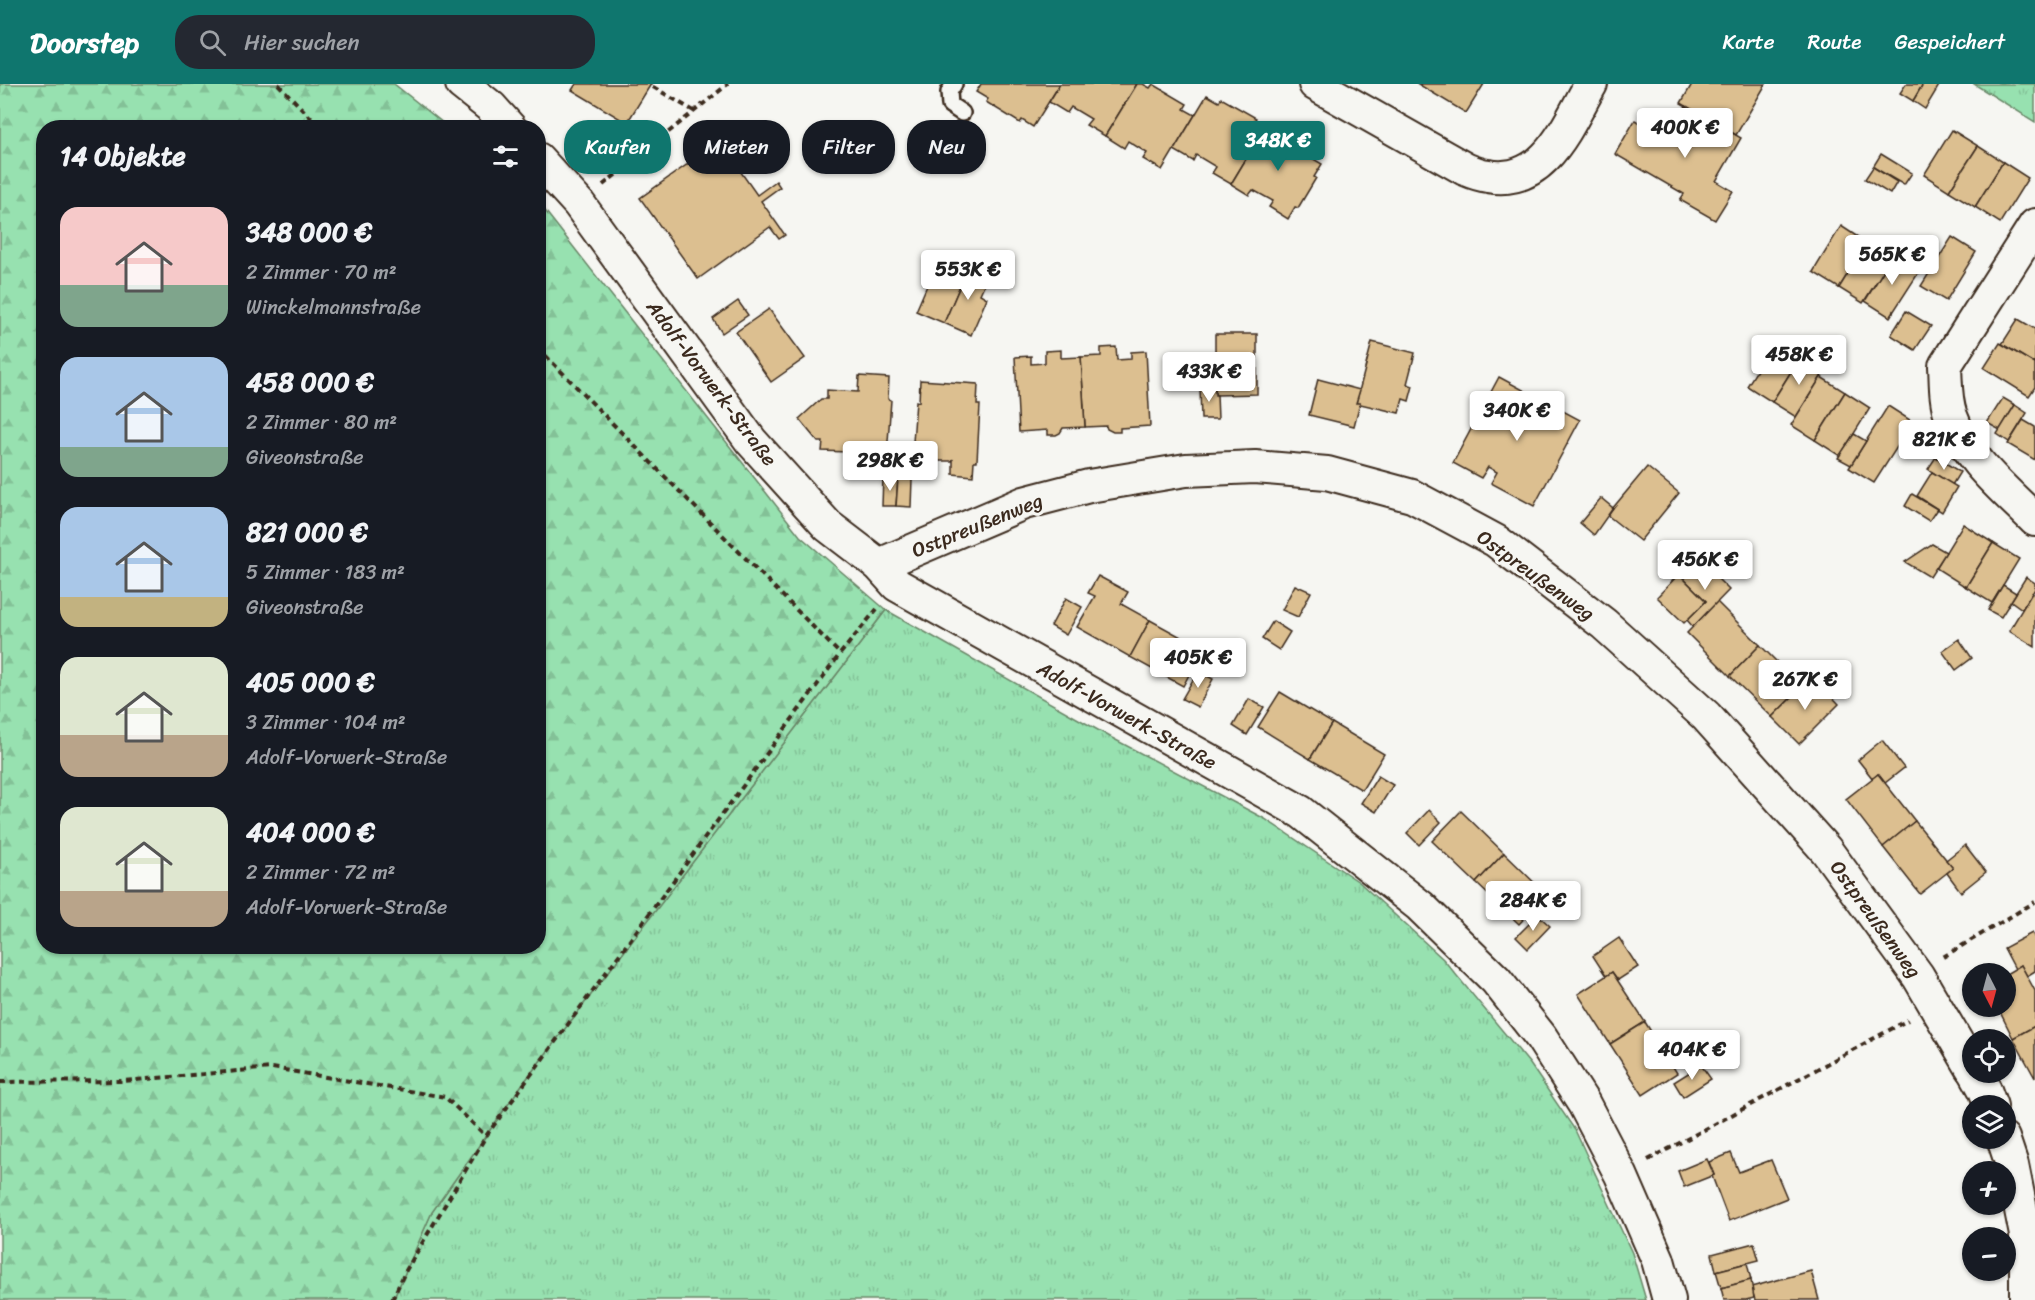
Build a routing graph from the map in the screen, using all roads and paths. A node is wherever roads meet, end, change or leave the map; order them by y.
1 (278, 84) edge
2 (462, 84) edge
3 (728, 84) edge
4 (954, 84) edge
5 (1315, 84) edge
6 (1591, 84) edge
7 (653, 87) dead end
8 (694, 111) junction
9 (962, 113) dead end
10 (313, 120) edge
11 (503, 120) edge
12 (546, 168) edge
13 (616, 175) dead end
14 (2035, 225) edge
15 (546, 356) edge
16 (2035, 520) edge
17 (888, 575) junction
18 (840, 654) junction
19 (2035, 902) edge
20 (1945, 956) dead end
21 (1936, 1005) junction
22 (1962, 1050) edge
23 (0, 1082) edge
24 (486, 1136) junction
25 (2007, 1149) edge
26 (1621, 1175) junction
27 (392, 1300) edge
28 (1669, 1300) edge
29 (2026, 1300) edge

1 - 10 path
2 - 11 street
3 - 8 path
4 - 9 lane
5 - 6 street
7 - 8 path
8 - 13 path
12 - 17 street, Adolf-Vorwerk-Straße
14 - 16 street
15 - 18 path
17 - 18 path
17 - 21 street, Ostpreußenweg
17 - 26 street, Adolf-Vorwerk-Straße
18 - 24 path
19 - 20 path
21 - 22 street, Ostpreußenweg
21 - 26 path
23 - 24 path
24 - 27 path
25 - 29 street
26 - 28 street, Adolf-Vorwerk-Straße

